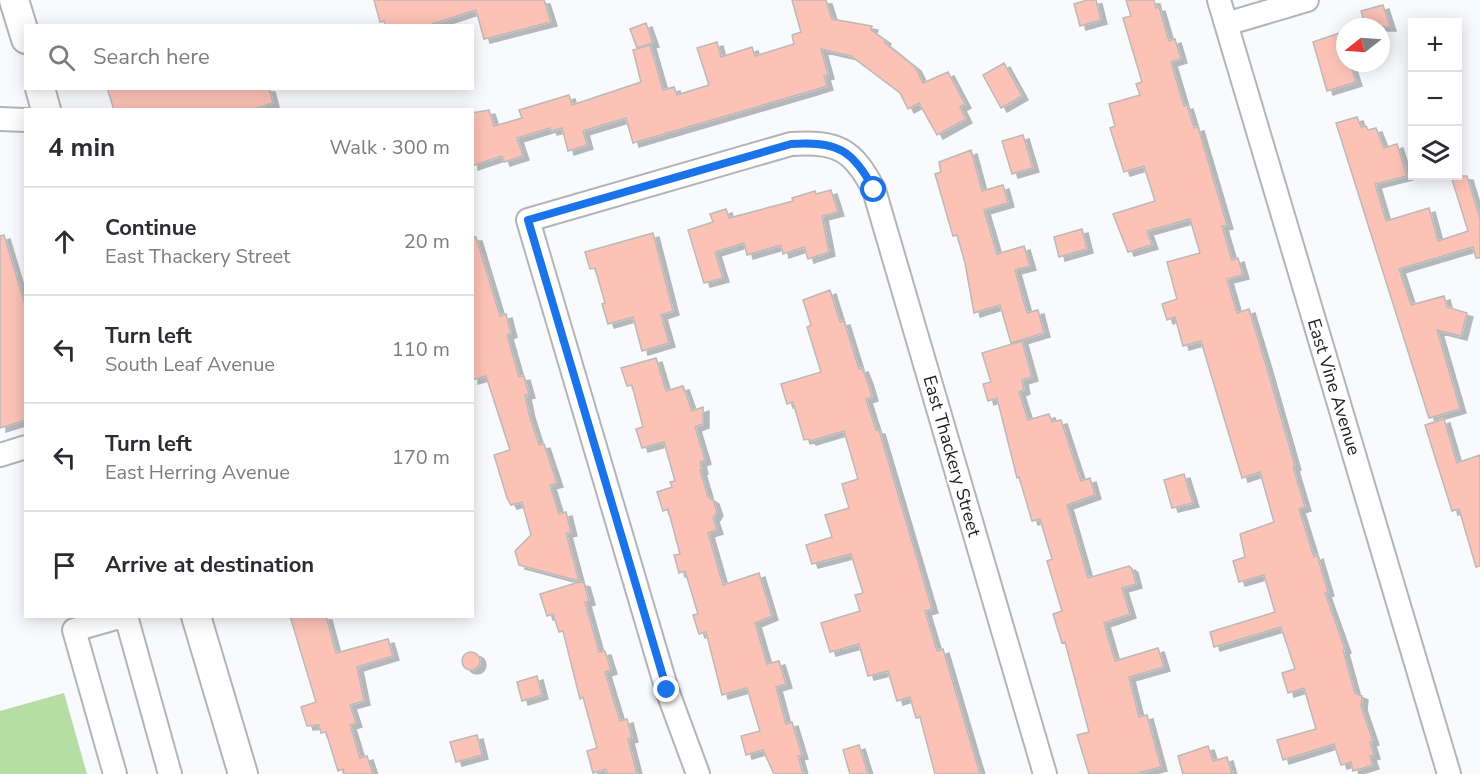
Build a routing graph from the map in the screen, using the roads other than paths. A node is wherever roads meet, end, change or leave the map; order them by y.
1 (14, 0) edge
2 (1219, 0) edge
3 (1307, 0) edge
4 (1226, 24) junction
5 (24, 32) edge
6 (41, 90) edge
7 (45, 108) edge
8 (0, 118) edge
9 (24, 120) edge
10 (24, 448) edge
11 (0, 455) edge
12 (117, 618) edge
13 (125, 618) edge
14 (197, 618) edge
15 (116, 774) edge
16 (170, 774) edge
17 (243, 774) edge
18 (698, 774) edge
19 (1045, 774) edge
20 (1449, 774) edge

1 - 5 main road
2 - 4 street, East Vine Avenue
3 - 4 street
4 - 20 street, East Vine Avenue
6 - 7 main road
8 - 9 street
10 - 11 street
12 - 15 street
13 - 16 street
14 - 17 main road
18 - 19 street, East Thackery Street

